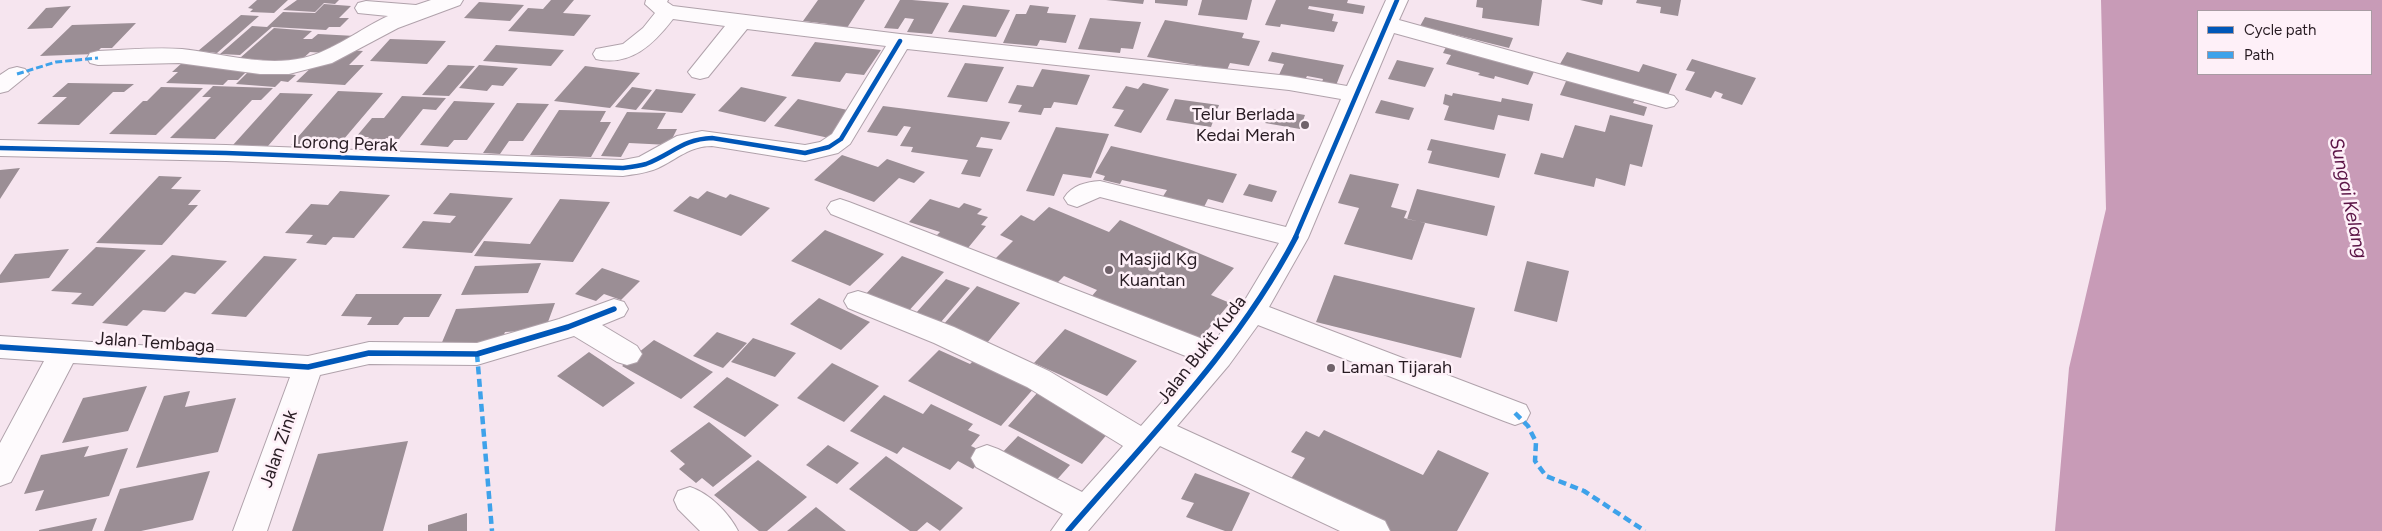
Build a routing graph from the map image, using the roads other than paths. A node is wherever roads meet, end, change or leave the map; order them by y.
1 (452, 0) edge
2 (662, 6) edge
3 (366, 8) dead end
4 (420, 12) junction
5 (1392, 12) edge
6 (741, 21) junction
7 (900, 41) junction
8 (604, 54) dead end
9 (98, 58) dead end
10 (700, 72) dead end
11 (1355, 94) junction
12 (1666, 101) dead end
13 (0, 148) edge
14 (1077, 198) dead end
15 (840, 208) dead end
16 (1295, 238) junction
17 (858, 301) dead end
18 (614, 309) dead end
19 (1252, 312) junction
20 (577, 324) junction
21 (0, 347) edge
22 (64, 351) junction
23 (628, 354) dead end
24 (1219, 357) junction
25 (308, 367) junction
26 (1515, 412) dead end
27 (1150, 436) junction
28 (987, 458) dead end
29 (0, 473) edge
30 (690, 500) dead end
31 (1077, 520) edge
32 (250, 531) edge
33 (721, 531) edge
34 (1373, 531) edge

1 - 4 street
2 - 6 street
2 - 8 street
3 - 4 street
4 - 9 street
5 - 11 street, Jalan Bukit Kuda
5 - 12 street
6 - 7 street
6 - 10 street
7 - 11 street
7 - 13 street, Lorong Perak
11 - 16 street, Jalan Bukit Kuda
14 - 16 street
15 - 24 street
16 - 19 street, Jalan Bukit Kuda
17 - 27 street
18 - 20 street, Jalan Tembaga
19 - 24 street, Jalan Bukit Kuda
19 - 26 street
20 - 23 street
20 - 25 street, Jalan Tembaga
21 - 22 street, Jalan Tembaga
22 - 25 street, Jalan Tembaga
22 - 29 street
24 - 27 street, Jalan Bukit Kuda
25 - 32 street, Jalan Zink
27 - 31 street, Jalan Bukit Kuda
27 - 34 street
28 - 31 street
30 - 33 street

